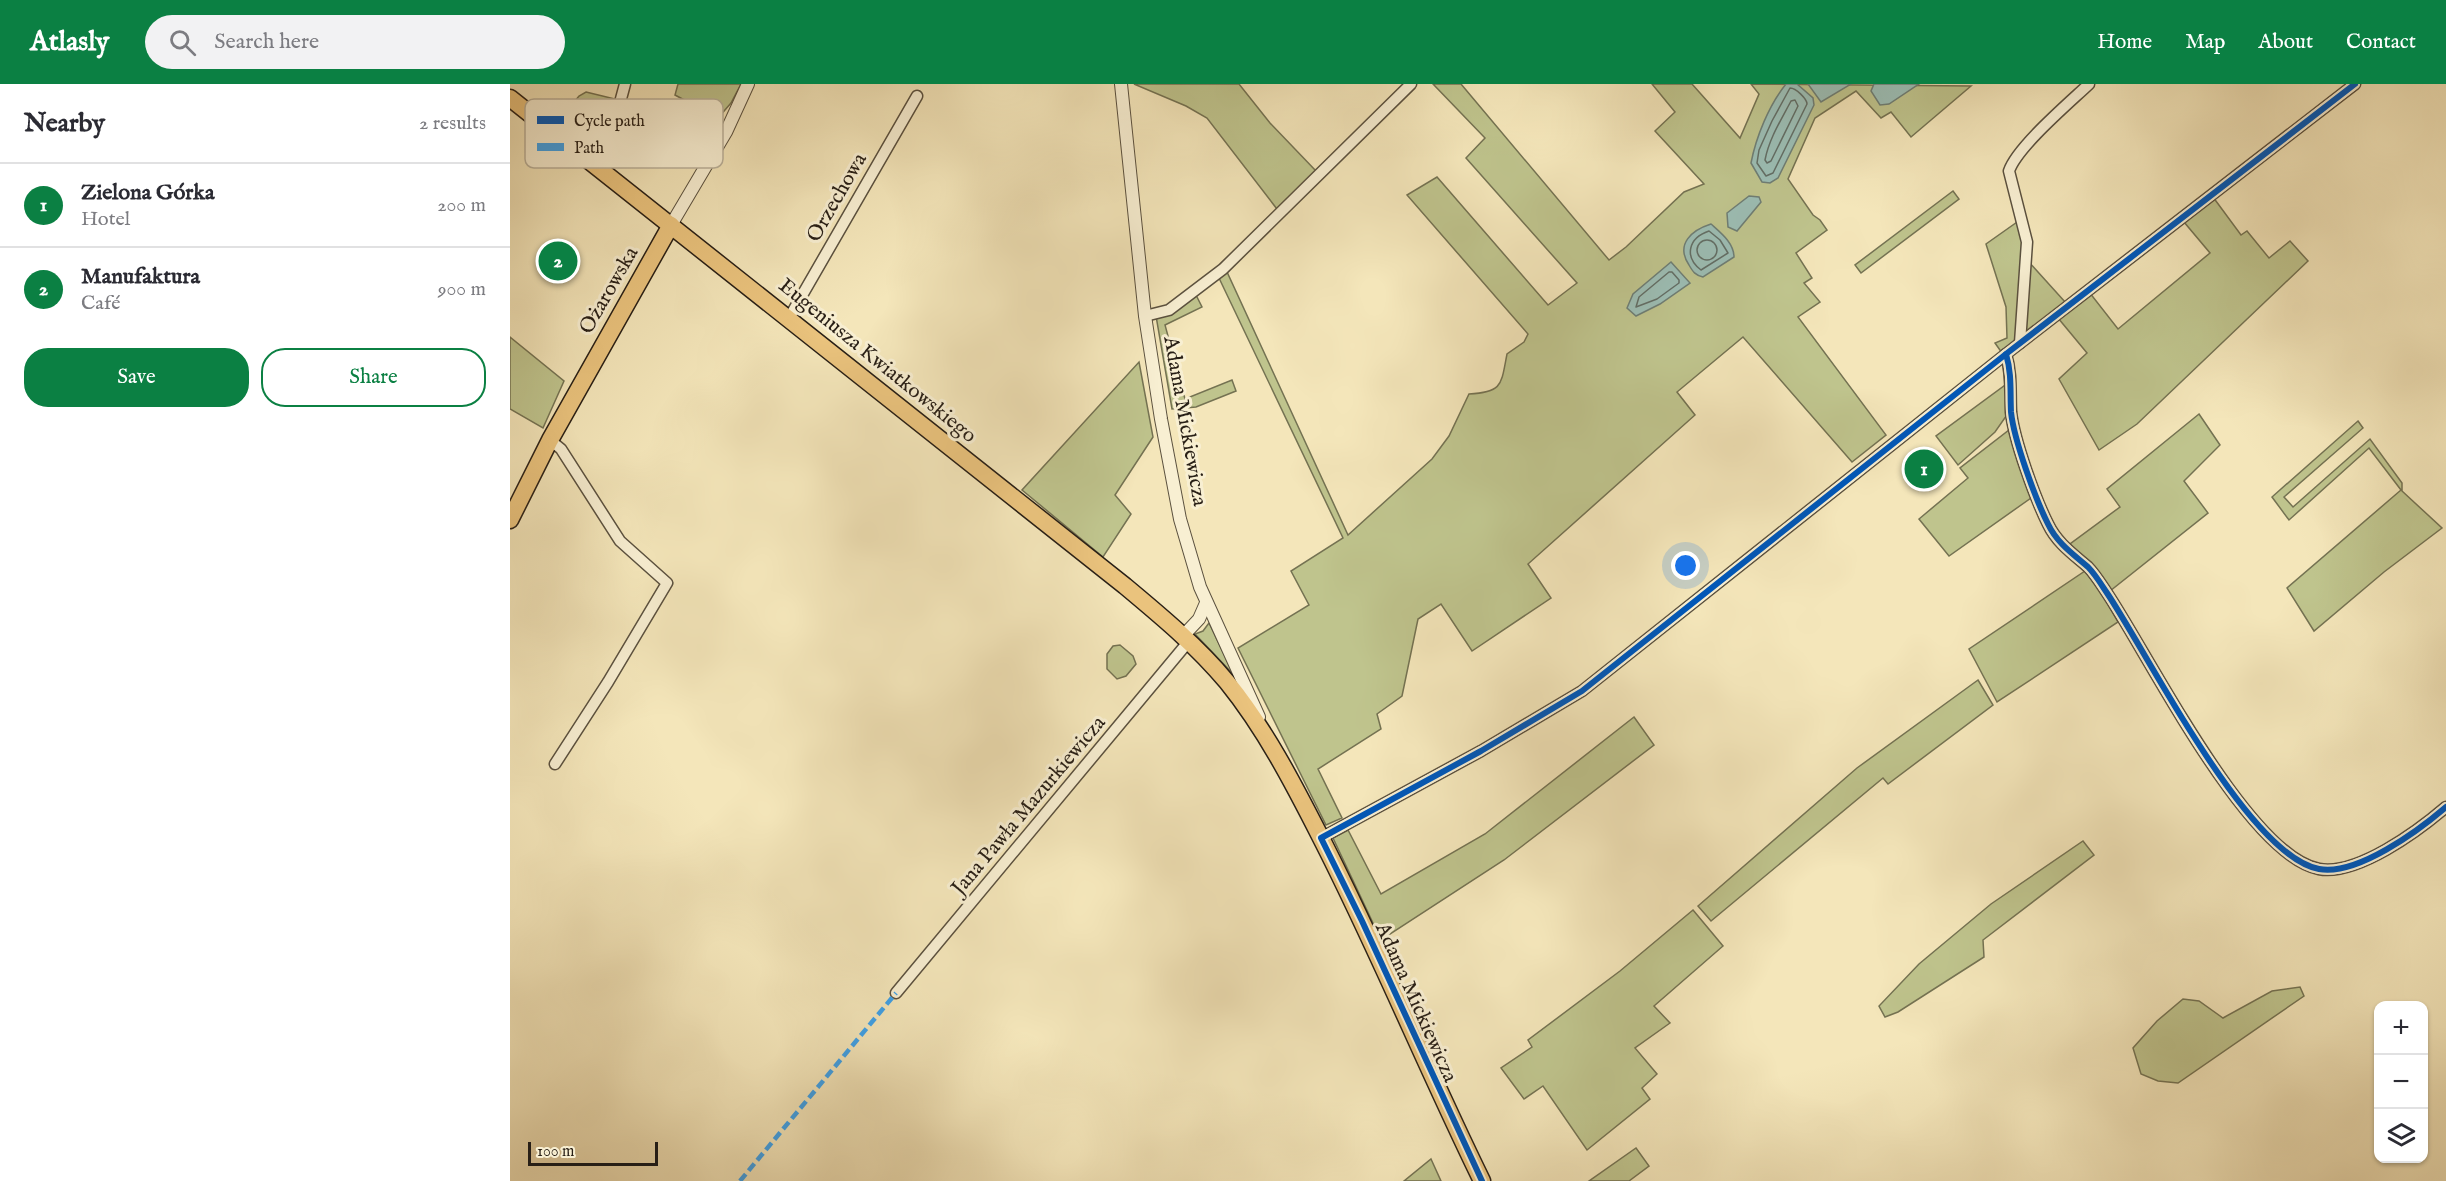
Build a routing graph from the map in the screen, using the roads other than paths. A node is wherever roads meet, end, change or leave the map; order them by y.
1 (625, 84) edge
2 (748, 84) edge
3 (1121, 84) edge
4 (1411, 84) edge
5 (2089, 84) edge
6 (2355, 84) edge
7 (916, 96) dead end
8 (510, 98) edge
9 (621, 99) edge
10 (525, 110) edge
11 (723, 137) edge
12 (599, 168) edge
13 (705, 168) edge
14 (671, 225) junction
15 (1145, 316) junction
16 (789, 318) junction
17 (2020, 343) junction
18 (2006, 354) junction
19 (550, 440) junction
20 (510, 520) edge
21 (1206, 603) junction
22 (1186, 638) junction
23 (1272, 747) junction
24 (555, 764) dead end
25 (2446, 807) edge
26 (1321, 838) junction
27 (896, 993) dead end
28 (1482, 1181) edge

1 - 9 street
2 - 11 street, Ożarowska
3 - 15 street, Adama Mickiewicza
4 - 15 street
5 - 17 street
6 - 17 street
7 - 16 street, Orzechowa
8 - 10 main road, Eugeniusza Kwiatkowskiego
12 - 14 main road, Eugeniusza Kwiatkowskiego
13 - 14 street, Ożarowska
14 - 16 main road, Eugeniusza Kwiatkowskiego
14 - 19 main road, Ożarowska
15 - 21 street, Adama Mickiewicza
16 - 22 main road, Eugeniusza Kwiatkowskiego
17 - 18 street
18 - 25 street
18 - 26 street
19 - 20 main road, Ożarowska
19 - 24 street
21 - 22 street
21 - 23 street, Adama Mickiewicza
22 - 23 main road, Adama Mickiewicza
22 - 27 street, Jana Pawła Mazurkiewicza
23 - 26 main road, Adama Mickiewicza
26 - 28 main road, Adama Mickiewicza

